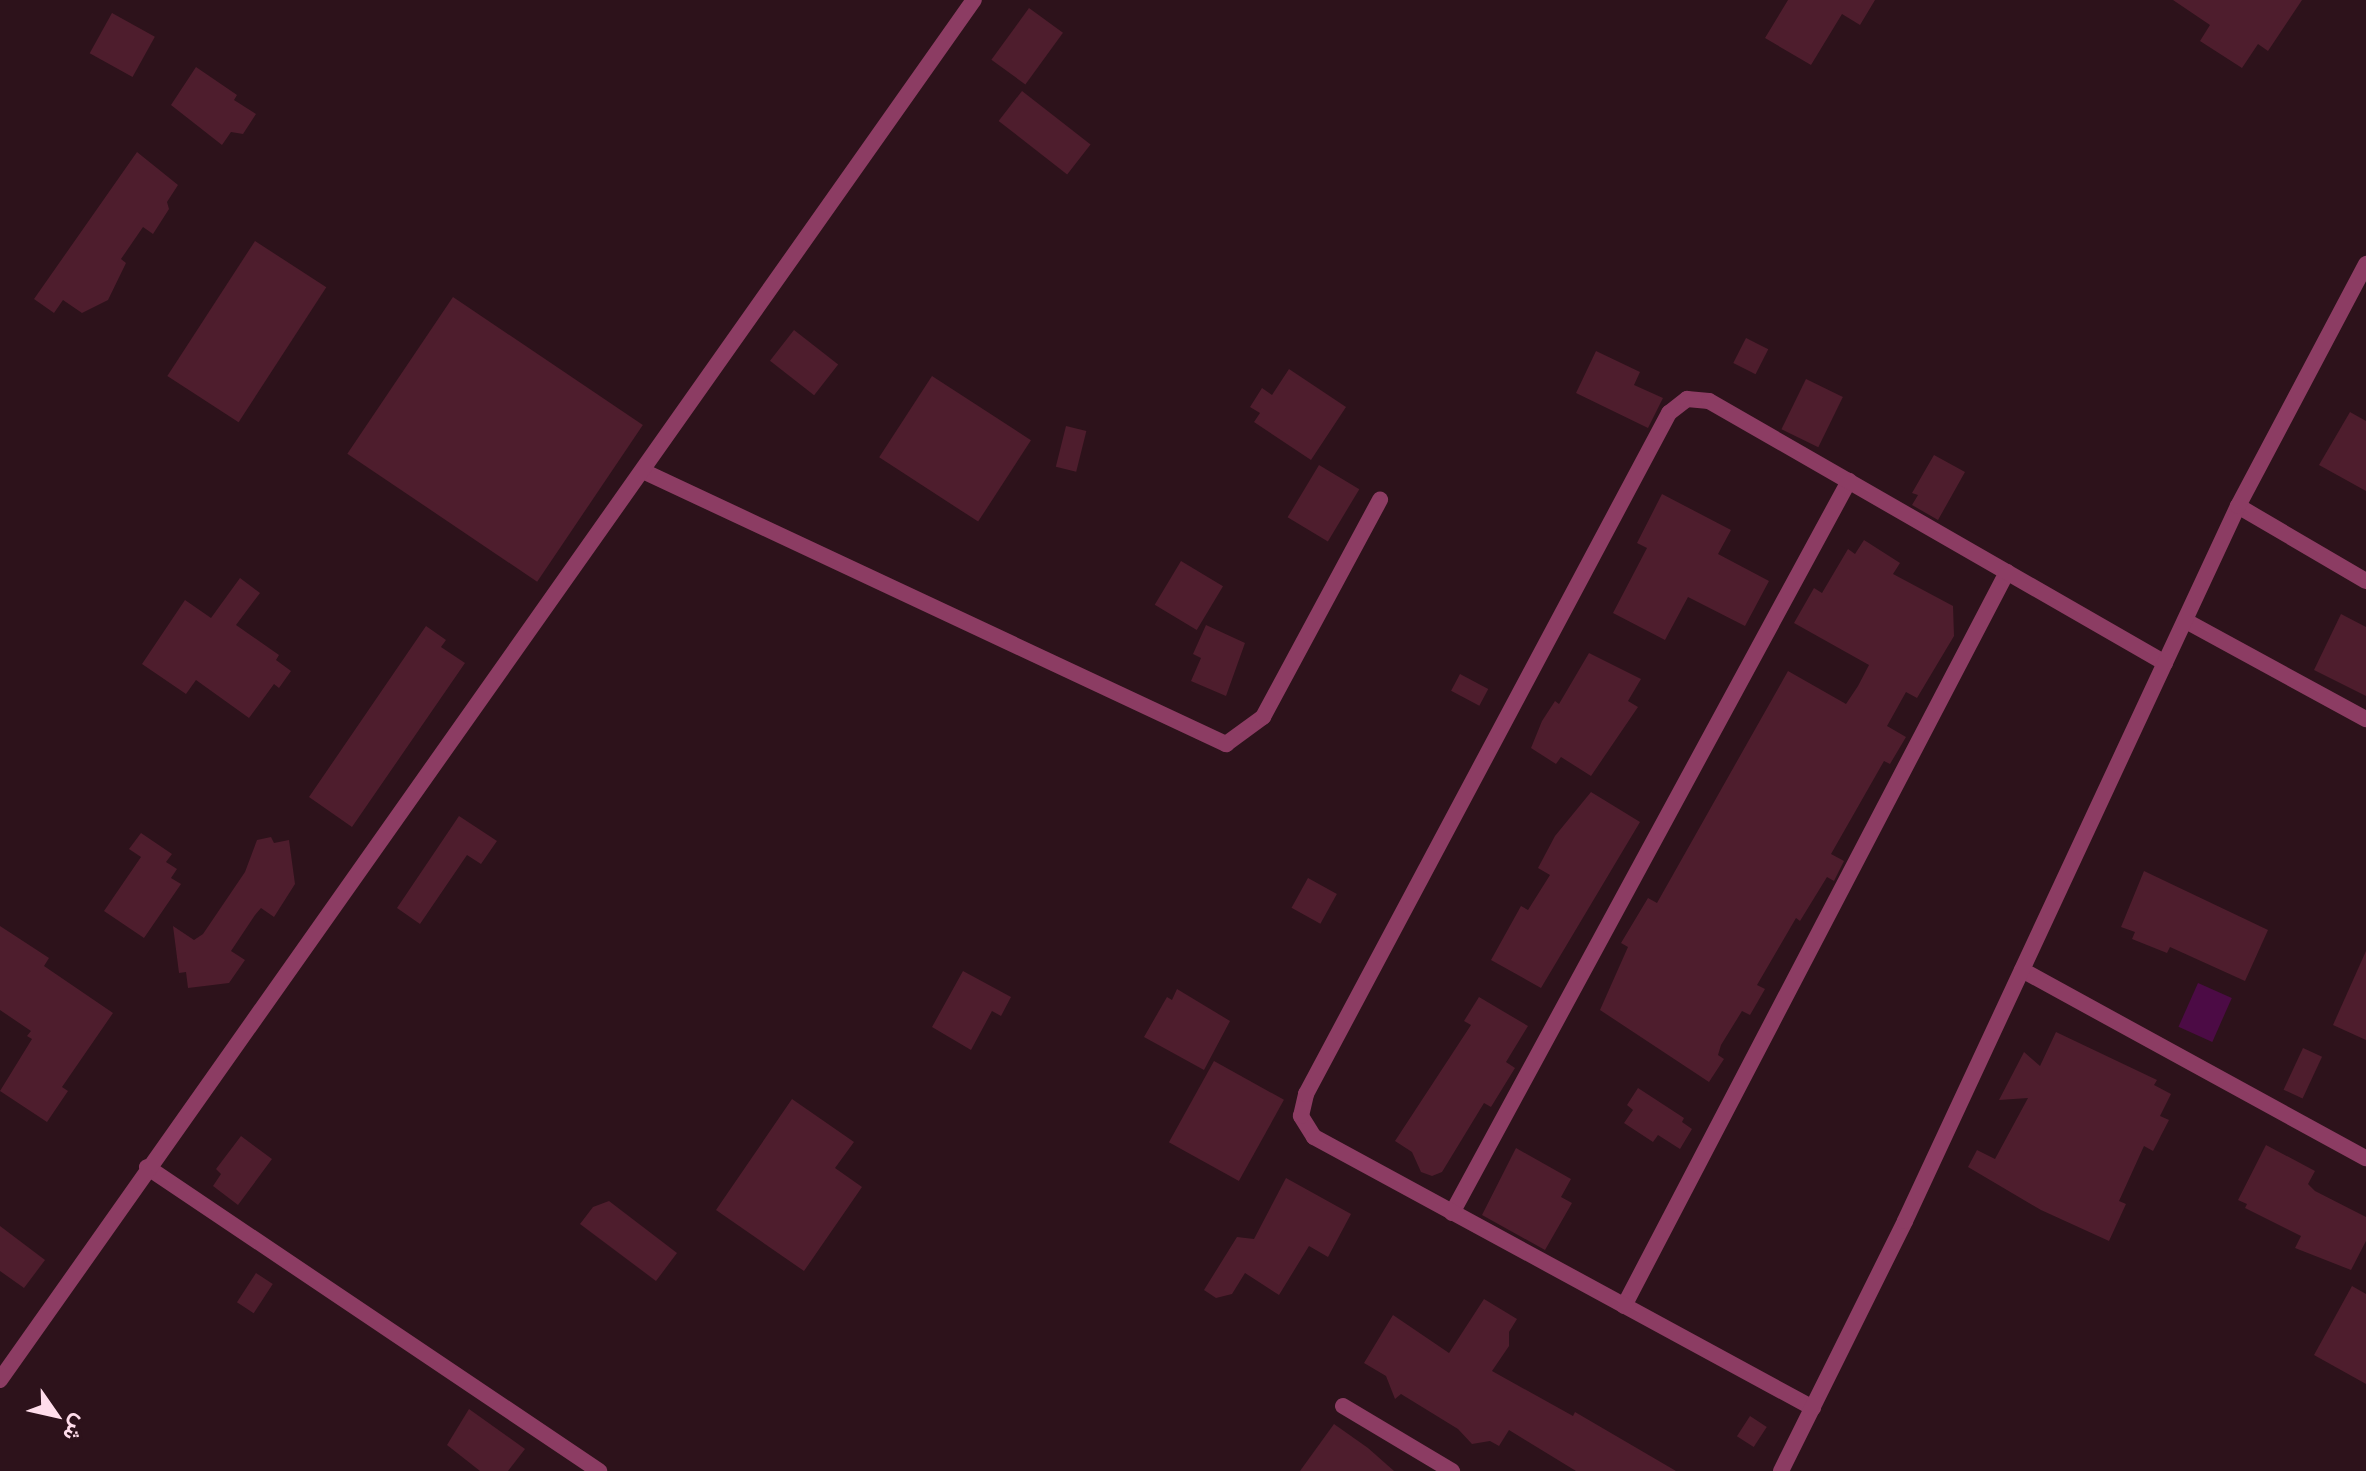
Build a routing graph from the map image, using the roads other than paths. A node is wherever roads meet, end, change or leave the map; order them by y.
1 (974, 0) edge
2 (2366, 264) edge
3 (645, 472) junction
4 (1849, 481) junction
5 (1380, 500) dead end
6 (2238, 506) junction
7 (2007, 572) junction
8 (2366, 581) edge
9 (2186, 621) junction
10 (2165, 663) junction
11 (2366, 719) edge
12 (2022, 970) junction
13 (2366, 1158) edge
14 (147, 1167) junction
15 (1452, 1213) junction
16 (1624, 1306) junction
17 (0, 1380) edge
18 (1343, 1406) dead end
19 (1813, 1408) junction
20 (599, 1471) edge
21 (1452, 1471) edge
22 (1781, 1471) edge

1 - 3 street
2 - 6 street
3 - 5 street
3 - 14 street
4 - 7 street
4 - 15 street
4 - 15 street
6 - 8 street
6 - 9 street
7 - 10 street
7 - 16 street
9 - 10 street
9 - 11 street
10 - 12 street
12 - 13 street
12 - 19 street
14 - 17 street
14 - 20 street
15 - 16 street
16 - 19 street
18 - 21 street
19 - 22 street

